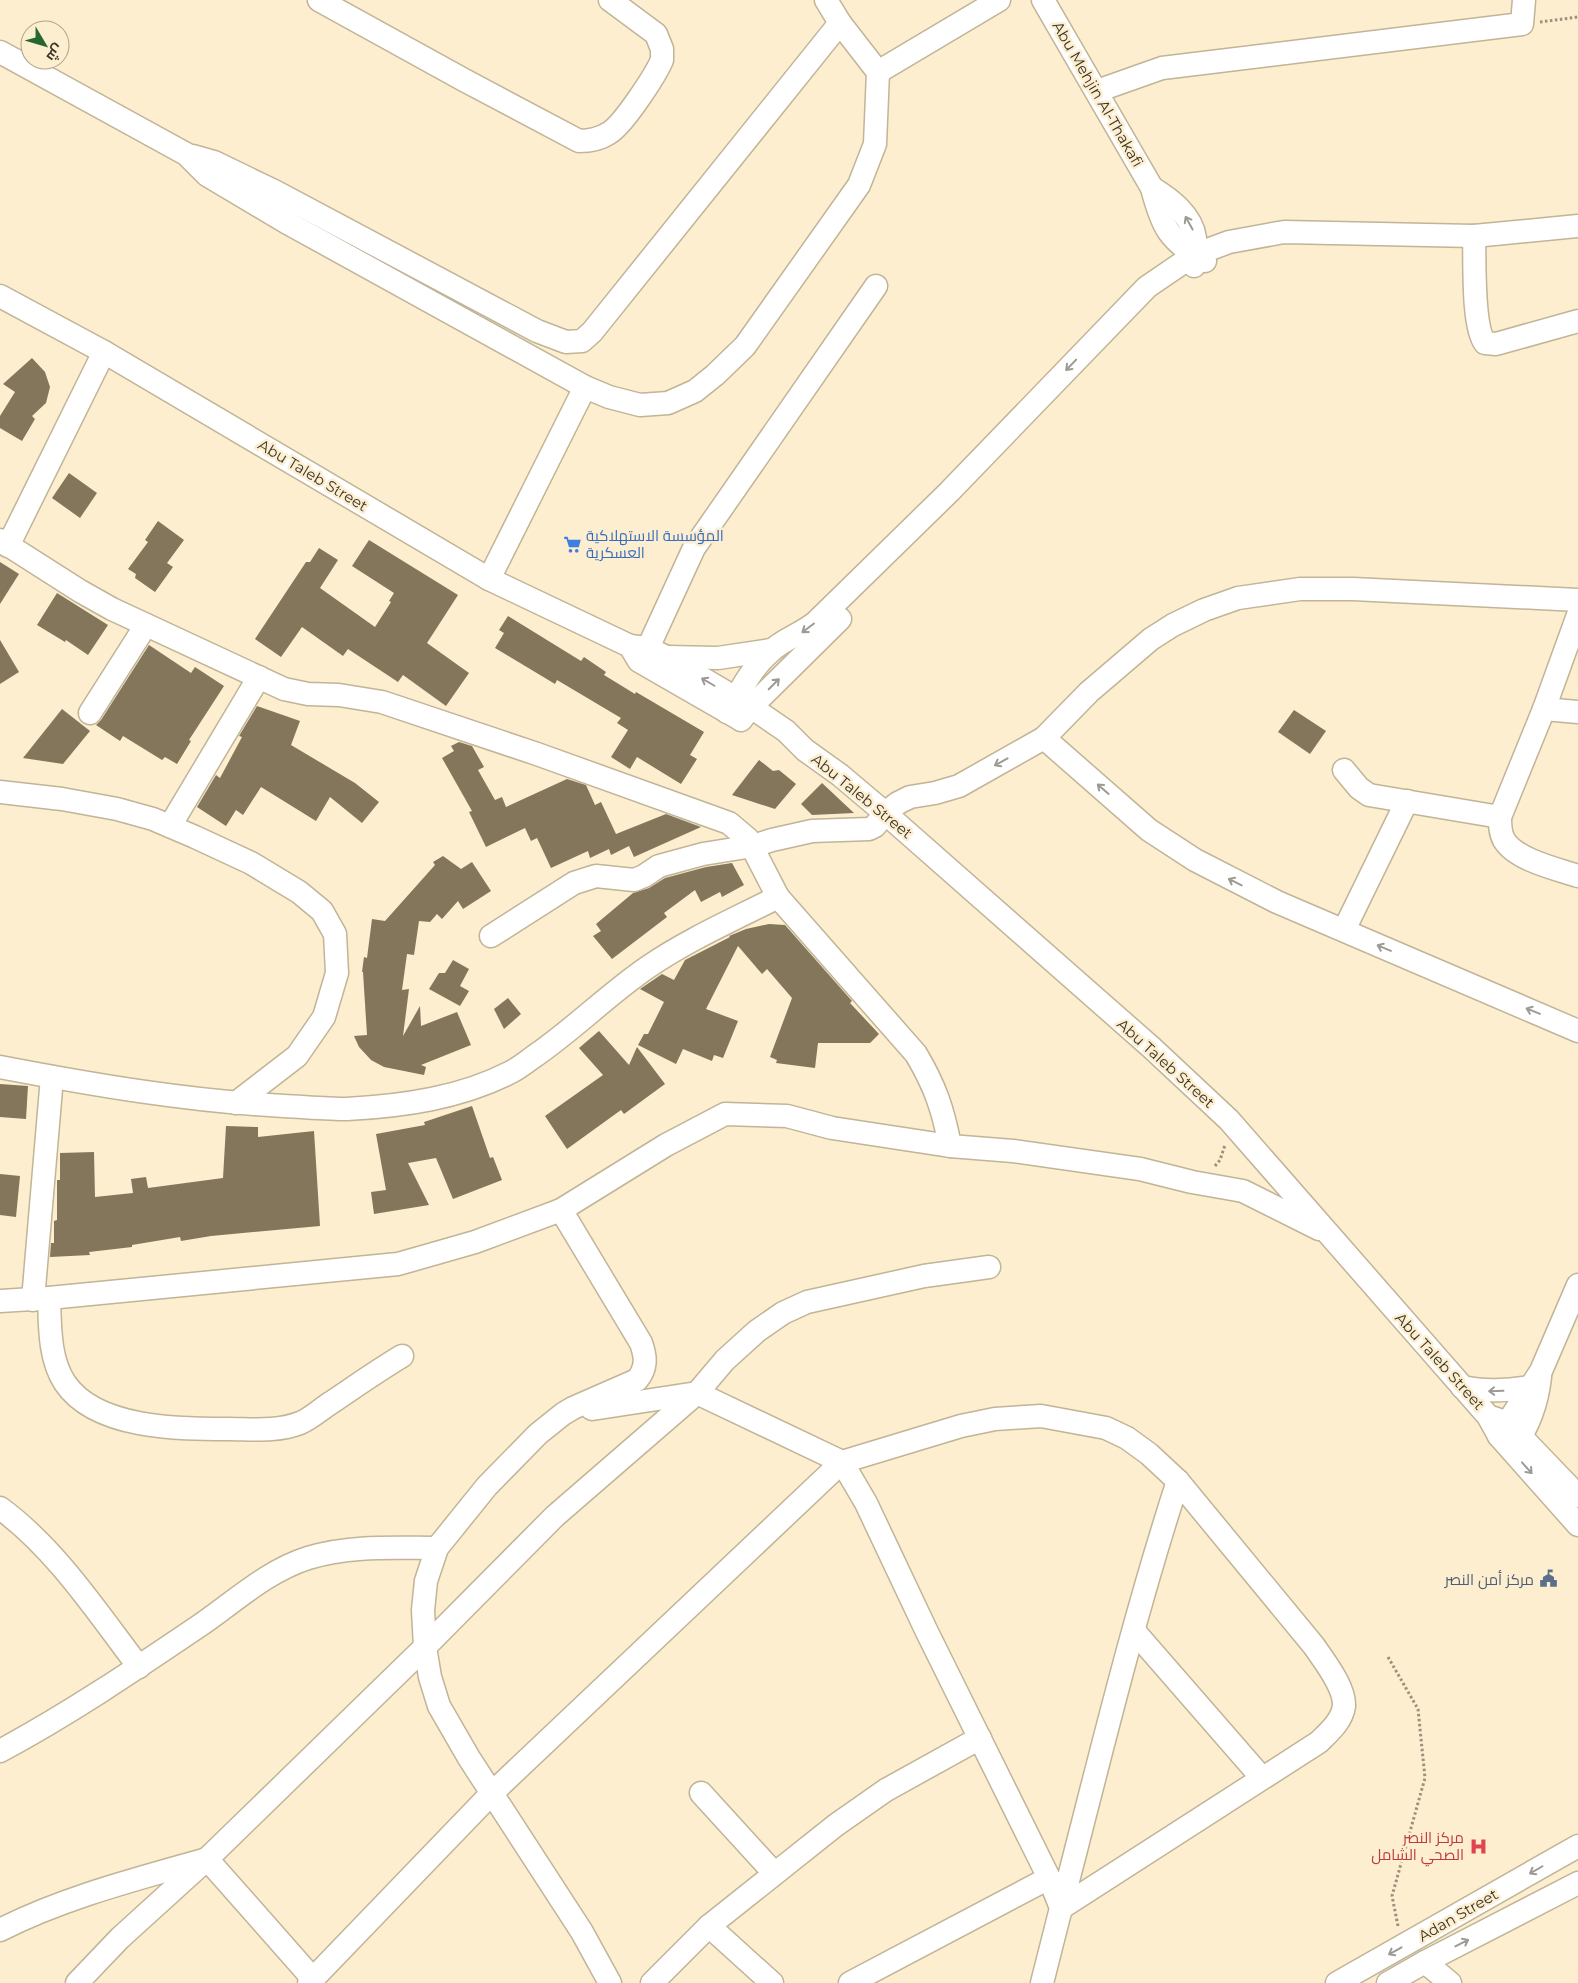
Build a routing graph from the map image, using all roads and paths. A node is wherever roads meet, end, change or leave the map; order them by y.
1 (319, 0) edge
2 (610, 0) edge
3 (826, 0) edge
4 (999, 0) edge
5 (1043, 0) edge
6 (1524, 0) edge
7 (1578, 17) edge
8 (840, 23) junction
9 (1522, 24) junction
10 (0, 52) edge
11 (878, 72) junction
12 (1096, 91) junction
13 (186, 154) junction
14 (1578, 226) edge
15 (1578, 236) edge
16 (1474, 239) junction
17 (1199, 263) junction
18 (876, 286) dead end
19 (0, 296) edge
20 (1578, 321) edge
21 (104, 352) junction
22 (585, 387) junction
23 (4, 543) edge
24 (489, 580) junction
25 (1578, 600) edge
26 (1578, 615) edge
27 (146, 625) junction
28 (648, 650) junction
29 (771, 650) junction
30 (259, 677) junction
31 (739, 709) junction
32 (1544, 709) junction
33 (1578, 712) edge
34 (90, 713) dead end
35 (1044, 738) junction
36 (1344, 770) dead end
37 (0, 792) edge
38 (1406, 801) junction
39 (885, 813) junction
40 (1500, 817) junction
41 (170, 826) junction
42 (753, 846) junction
43 (1578, 876) edge
44 (778, 897) junction
45 (1344, 930) junction
46 (491, 936) dead end
47 (1578, 1031) edge
48 (0, 1067) edge
49 (52, 1077) junction
50 (236, 1103) junction
51 (1229, 1120) junction
52 (950, 1146) junction
53 (1192, 1182) junction
54 (561, 1210) junction
55 (1327, 1233) junction
56 (990, 1267) dead end
57 (1578, 1285) edge
58 (41, 1299) junction
59 (0, 1301) edge
60 (402, 1356) dead end
61 (1535, 1379) junction
62 (1462, 1387) junction
63 (697, 1393) junction
64 (563, 1414) junction
65 (1505, 1433) junction
66 (842, 1462) junction
67 (1178, 1481) junction
68 (1578, 1496) edge
69 (0, 1508) edge
70 (1578, 1525) edge
71 (437, 1548) junction
72 (1134, 1631) junction
73 (425, 1647) junction
74 (1388, 1656) dead end
75 (139, 1667) junction
76 (980, 1738) junction
77 (0, 1751) edge
78 (1262, 1778) junction
79 (701, 1793) dead end
80 (491, 1794) junction
81 (1578, 1846) edge
82 (207, 1859) junction
83 (774, 1873) junction
84 (1049, 1878) junction
85 (1575, 1889) edge
86 (1060, 1908) junction
87 (709, 1926) junction
88 (0, 1930) edge
89 (1403, 1946) junction
90 (1425, 1962) junction
91 (311, 1981) edge
92 (77, 1983) edge
93 (610, 1983) edge
94 (652, 1983) edge
95 (772, 1983) edge
96 (850, 1983) edge
97 (1042, 1983) edge
98 (1337, 1983) edge
99 (1388, 1983) edge
100 (1450, 1983) edge

1 - 2 street
3 - 8 street
4 - 11 street
5 - 12 street, Abu Mehjin Al-Thakafi
6 - 9 street
7 - 9 path
8 - 11 street
8 - 13 street
9 - 12 street
10 - 13 street
11 - 22 street
12 - 17 street, Abu Mehjin Al-Thakafi
13 - 22 street
14 - 16 street
15 - 16 street
16 - 17 street
16 - 20 street
17 -> 29 street
31 -> 17 street
18 - 28 street
19 - 21 street, Abu Taleb Street
21 - 23 street
21 - 24 street, Abu Taleb Street
22 - 24 street
23 - 27 street
24 - 28 street, Abu Taleb Street
25 - 35 street
26 - 32 street
27 - 30 street
27 - 34 street
28 - 29 street
31 -> 28 street, Abu Taleb Street
28 - 31 street, Abu Taleb Street
29 - 31 street
30 - 41 street
30 - 42 street
31 - 39 street, Abu Taleb Street
32 - 33 street
32 - 40 street
35 -> 39 street
45 -> 35 street
36 - 38 street
37 - 41 street
38 - 40 street
38 - 45 street
39 - 42 street
39 - 51 street, Abu Taleb Street
40 - 43 street
41 - 50 street
42 - 44 street
42 - 46 street
44 - 50 street
44 - 52 street
47 -> 45 street
48 - 49 street
49 - 50 street
49 - 58 street
51 - 53 path
51 - 55 street, Abu Taleb Street
52 - 53 street
52 - 54 street
53 - 55 street
54 - 58 street
54 - 64 street
55 - 62 street, Abu Taleb Street
56 - 63 street
57 - 61 street
58 - 59 street
58 - 60 street
61 -> 62 street
61 - 65 street
62 - 65 street, Abu Taleb Street
63 - 64 street
63 - 66 street
63 - 73 street
64 - 71 street
65 - 68 street, Abu Taleb Street
65 -> 70 street, Abu Taleb Street
66 - 67 street
66 - 76 street
66 - 80 street
67 - 72 street
67 - 78 street
69 - 75 street
71 - 73 street
71 - 75 street
72 - 78 street
72 - 86 street
73 - 80 street
73 - 82 street
74 - 89 path
75 - 77 street
76 - 83 street
76 - 84 street
78 - 86 street
79 - 83 street
80 - 91 street
80 - 93 street
81 -> 89 street, Adan Street
82 - 88 street
82 - 91 street
82 - 92 street
83 - 87 street
84 - 86 street
84 - 96 street
90 -> 85 street, Adan Street
86 - 97 street
87 - 94 street
87 - 95 street
89 -> 98 street, Adan Street
90 - 99 street, Adan Street
90 - 100 street

